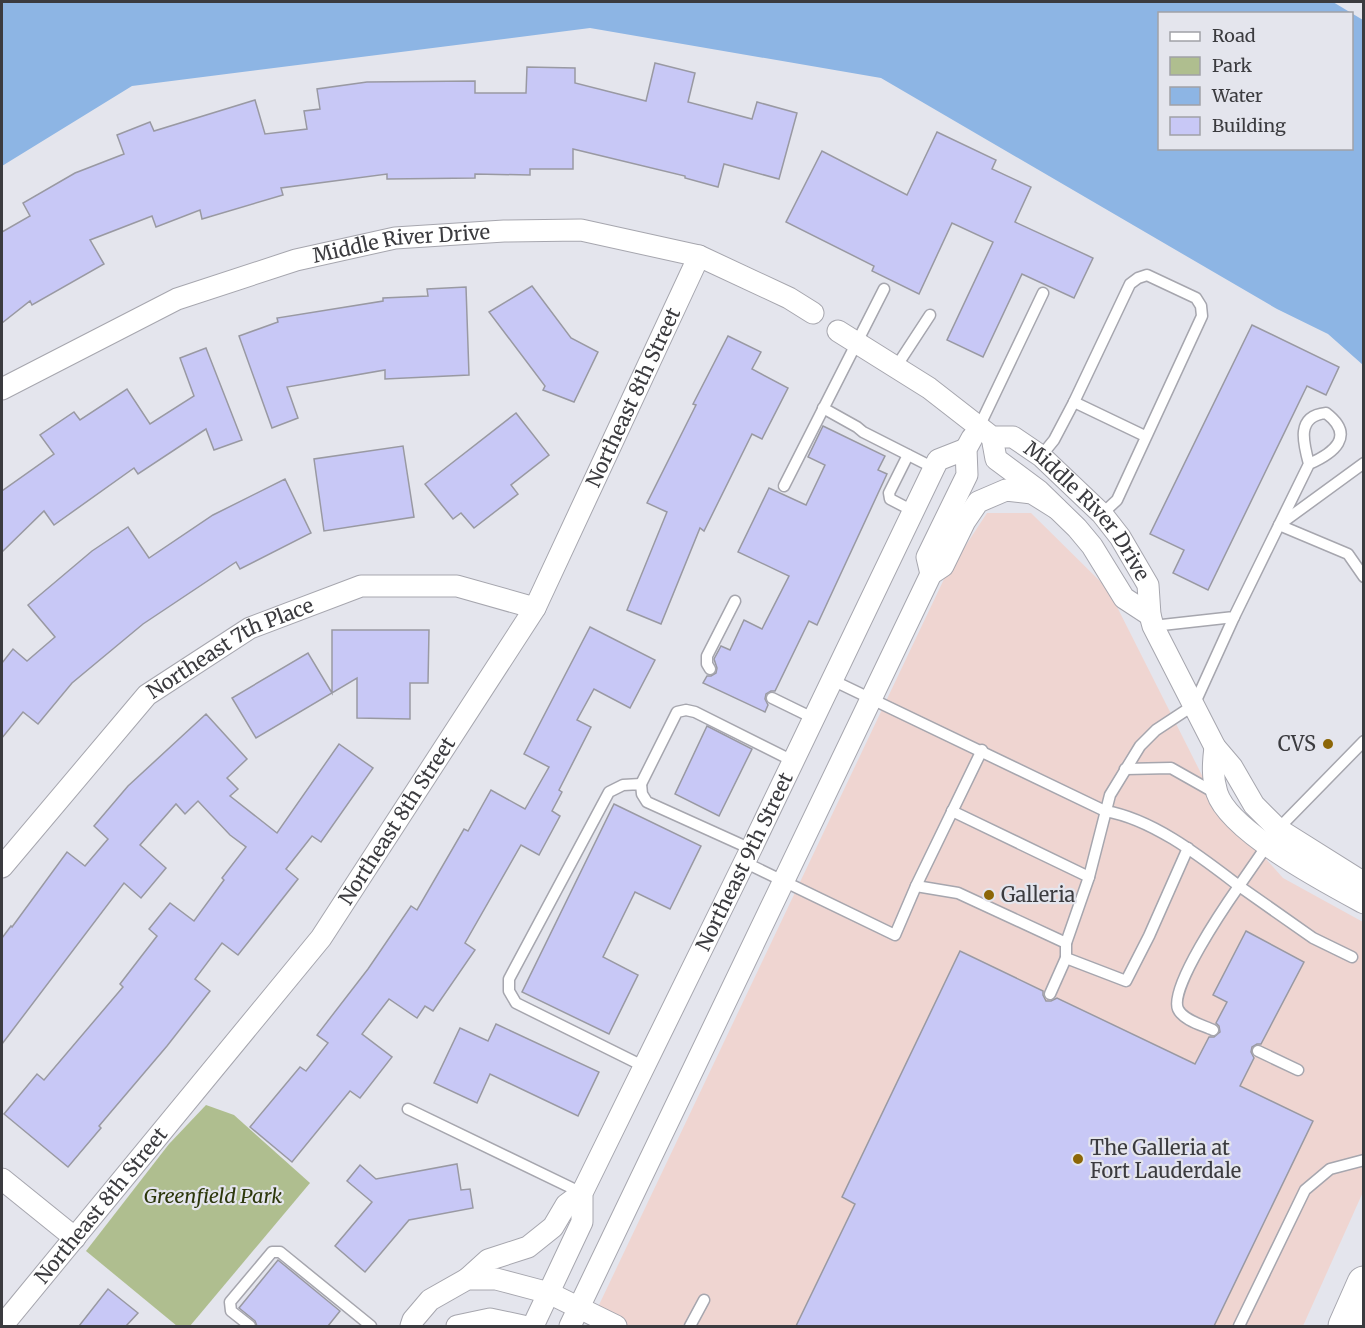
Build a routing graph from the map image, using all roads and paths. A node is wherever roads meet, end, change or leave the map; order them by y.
1 (699, 256) junction
2 (884, 289) dead end
3 (1043, 293) dead end
4 (813, 313) dead end
5 (930, 315) dead end
6 (838, 331) dead end
7 (857, 342) junction
8 (896, 367) junction
9 (2, 389) edge
10 (1074, 402) junction
11 (823, 408) junction
12 (985, 432) junction
13 (1145, 436) junction
14 (966, 450) junction
15 (908, 455) junction
16 (1041, 456) junction
17 (1364, 463) edge
18 (1309, 464) junction
19 (934, 468) junction
20 (784, 486) dead end
21 (1056, 507) junction
22 (913, 511) junction
23 (1102, 514) junction
24 (1279, 525) junction
25 (931, 574) junction
26 (1364, 577) edge
27 (735, 601) dead end
28 (535, 608) junction
29 (1234, 617) junction
30 (1151, 621) junction
31 (710, 669) dead end
32 (832, 680) junction
33 (772, 698) dead end
34 (871, 698) junction
35 (1194, 705) junction
36 (813, 718) junction
37 (1364, 741) edge
38 (1215, 747) junction
39 (982, 750) junction
40 (793, 761) junction
41 (1125, 769) junction
42 (641, 783) junction
43 (1218, 795) junction
44 (952, 811) junction
45 (1106, 811) junction
46 (1273, 836) junction
47 (1188, 848) junction
48 (747, 856) junction
49 (2, 867) edge
50 (1089, 877) junction
51 (783, 882) junction
52 (1364, 883) edge
53 (916, 886) junction
54 (1239, 886) junction
55 (1364, 903) edge
56 (1066, 943) junction
57 (1352, 957) dead end
58 (1066, 958) junction
59 (1050, 994) dead end
60 (1213, 1030) dead end
61 (1258, 1051) dead end
62 (643, 1066) junction
63 (1298, 1070) dead end
64 (408, 1109) dead end
65 (1364, 1160) edge
66 (2, 1179) edge
67 (582, 1193) junction
68 (75, 1238) junction
69 (467, 1279) junction
70 (1364, 1282) edge
71 (549, 1293) junction
72 (704, 1300) dead end
73 (574, 1317) edge
74 (2, 1326) edge
75 (250, 1326) edge
76 (371, 1326) edge
77 (411, 1326) edge
78 (457, 1326) edge
79 (523, 1326) edge
80 (533, 1326) edge
81 (616, 1326) edge
82 (690, 1326) edge
83 (1239, 1326) edge
84 (1345, 1326) edge

1 - 4 street, Middle River Drive
1 - 9 street, Middle River Drive
1 - 28 street, Northeast 8th Street
2 - 7 lane
3 - 12 lane
5 - 8 lane
6 - 7 street, Middle River Drive
7 - 8 street, Middle River Drive
7 - 11 lane
8 - 12 street, Middle River Drive
10 - 13 lane
10 - 13 lane
10 - 16 lane
11 - 15 lane
11 - 20 lane
12 - 14 street
12 - 16 street, Middle River Drive
12 - 21 street, Middle River Drive
13 - 23 lane
14 - 19 street
14 - 25 street
15 - 19 lane
15 - 22 lane
16 - 23 street, Middle River Drive
17 - 24 lane
18 - 18 lane
18 - 24 lane
19 - 22 street, Northeast 9th Street
21 - 25 street
21 - 30 street, Middle River Drive
22 - 32 street, Northeast 9th Street
23 - 30 street, Middle River Drive
24 - 26 lane
24 - 29 lane
25 - 34 street
27 - 31 lane
28 - 49 street, Northeast 7th Place
28 - 68 street, Northeast 8th Street
29 - 30 lane
29 - 35 lane
30 - 35 street, Middle River Drive
32 - 34 lane
32 - 36 street, Northeast 9th Street
33 - 36 lane
34 - 39 lane
34 - 51 street
35 - 38 street, Middle River Drive
35 - 41 lane
36 - 40 street, Northeast 9th Street
37 - 46 lane
38 - 43 street, Middle River Drive
38 - 46 street, Middle River Drive
39 - 44 lane
39 - 45 lane
40 - 42 lane
40 - 48 street, Northeast 9th Street
41 - 43 lane
41 - 45 lane
42 - 48 lane
42 - 62 lane
43 - 46 street, Middle River Drive
44 - 50 lane
44 - 53 lane
45 - 47 lane
45 - 50 lane
46 - 52 street, Middle River Drive
46 - 54 lane
46 - 55 street, Middle River Drive
47 - 54 lane
47 - 58 lane
48 - 51 lane
48 - 62 street, Northeast 9th Street
50 - 56 lane
51 - 53 lane
51 - 73 street
53 - 56 lane
54 - 57 lane
54 - 60 lane
56 - 58 lane
58 - 59 lane
61 - 63 lane
62 - 67 street, Northeast 9th Street
64 - 67 lane
65 - 83 lane
66 - 68 street
67 - 69 street
67 - 71 street, Northeast 9th Street
68 - 74 street, Northeast 8th Street
69 - 71 street
69 - 77 street
70 - 84 main road
71 - 73 street
71 - 80 street, Northeast 9th Street
72 - 82 lane
73 - 81 street
75 - 76 lane
78 - 79 street

